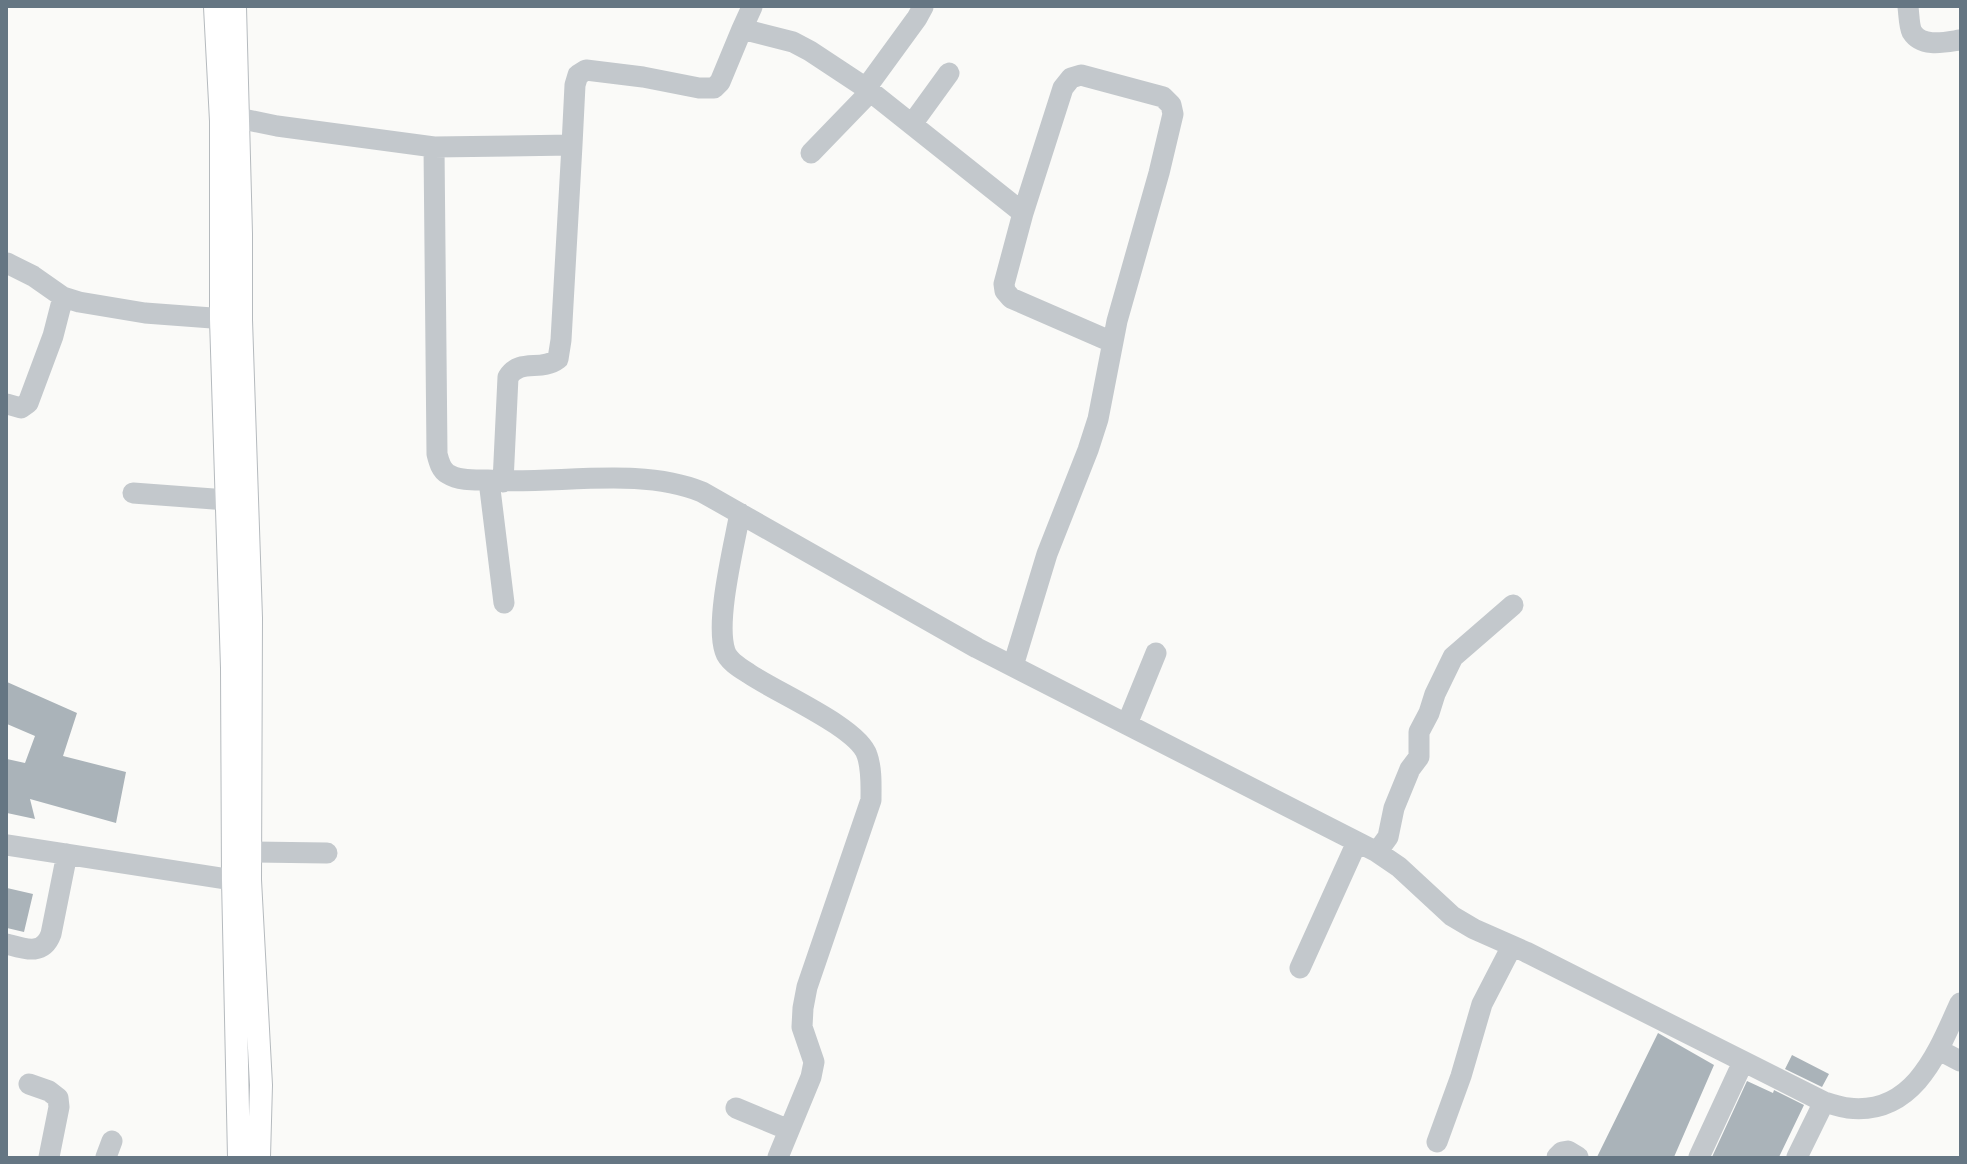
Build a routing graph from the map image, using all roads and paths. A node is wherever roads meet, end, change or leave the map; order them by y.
1 (215, 7) edge
2 (235, 7) edge
3 (752, 7) edge
4 (923, 7) edge
5 (1908, 7) edge
6 (742, 29) junction
7 (1960, 40) edge
8 (949, 73) dead end
9 (868, 90) junction
10 (229, 120) junction
11 (912, 124) junction
12 (572, 144) junction
13 (434, 147) junction
14 (811, 152) dead end
15 (1022, 213) junction
16 (7, 263) edge
17 (63, 297) junction
18 (231, 320) junction
19 (1112, 342) junction
20 (7, 404) edge
21 (496, 481) junction
22 (133, 493) dead end
23 (227, 500) junction
24 (740, 513) junction
25 (504, 603) dead end
26 (1513, 605) dead end
27 (1156, 653) dead end
28 (1013, 666) junction
29 (1128, 724) junction
30 (1357, 842) junction
31 (7, 845) edge
32 (250, 852) junction
33 (327, 852) dead end
34 (1377, 852) junction
35 (67, 854) junction
36 (242, 880) junction
37 (7, 944) edge
38 (1512, 946) junction
39 (1300, 968) dead end
40 (1960, 1003) edge
41 (1939, 1050) junction
42 (1960, 1061) edge
43 (1743, 1062) junction
44 (28, 1084) dead end
45 (1824, 1102) junction
46 (736, 1108) dead end
47 (789, 1130) junction
48 (1436, 1142) dead end
49 (49, 1157) edge
50 (238, 1157) edge
51 (259, 1157) edge
52 (778, 1157) edge
53 (1557, 1157) edge
54 (1578, 1157) edge
55 (1699, 1157) edge
56 (1797, 1157) edge

1 - 10 main road
2 - 10 main road
3 - 6 street
4 - 9 street
5 - 7 street
6 - 9 street
6 - 12 street
8 - 11 street
9 - 11 street
9 - 14 street
10 - 13 street
10 - 18 main road
11 - 15 street
12 - 13 street
12 - 21 street
13 - 21 street
15 - 19 street
15 - 19 street
16 - 17 street
17 - 18 street
17 - 20 street
18 - 23 main road
18 - 32 main road
19 - 28 street
21 - 24 street
21 - 25 street
22 - 23 street
23 - 36 main road
24 - 28 street
24 - 47 street
26 - 34 street
27 - 29 street
28 - 29 street
29 - 30 street
30 - 34 street
30 - 39 street
31 - 35 street
32 - 33 street
32 - 36 main road
34 - 38 street
35 - 36 street
35 - 37 street
36 - 50 main road
36 - 51 main road
38 - 43 street
38 - 48 street
40 - 41 street
41 - 42 street
41 - 45 street
43 - 45 street
43 - 55 street
44 - 49 street
45 - 56 street
46 - 47 street
47 - 52 street
53 - 54 street

